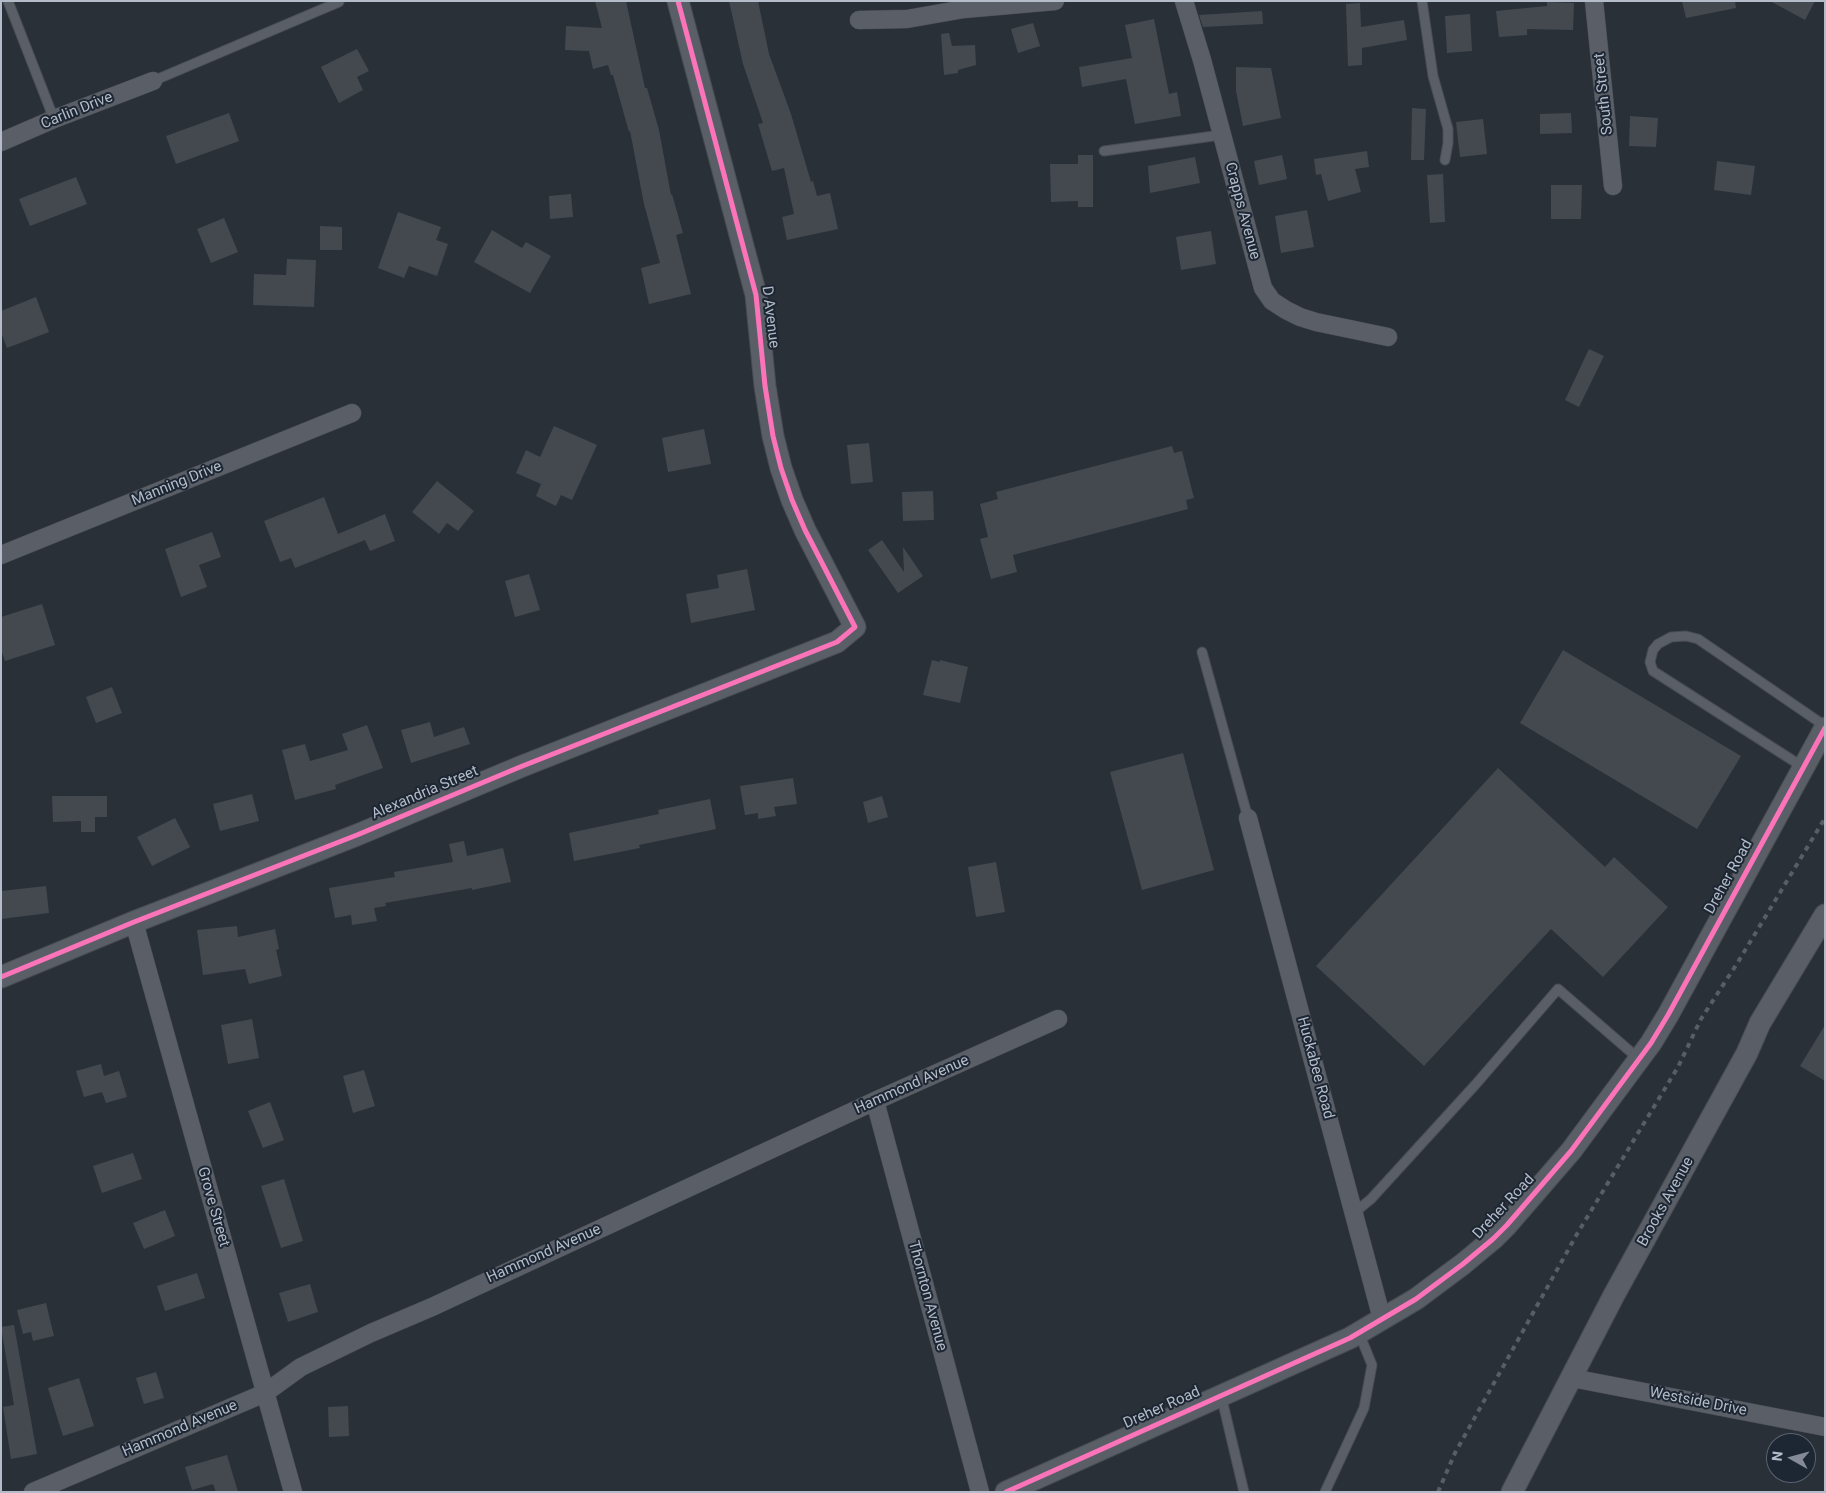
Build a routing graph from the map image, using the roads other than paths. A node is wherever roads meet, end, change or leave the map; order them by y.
1 (8, 1) edge
2 (678, 1) edge
3 (1055, 1) edge
4 (1184, 1) edge
5 (1422, 1) edge
6 (1594, 1) edge
7 (339, 2) edge
8 (931, 8) edge
9 (859, 20) dead end
10 (153, 81) joint
11 (54, 118) junction
12 (1221, 135) junction
13 (1, 142) edge
14 (1104, 151) dead end
15 (1445, 160) dead end
16 (1613, 186) dead end
17 (1388, 338) dead end
18 (352, 413) dead end
19 (1, 555) edge
20 (855, 627) joint
21 (1202, 652) dead end
22 (1825, 727) edge
23 (1803, 767) junction
24 (1248, 818) joint
25 (1825, 915) edge
26 (134, 922) junction
27 (1, 977) edge
28 (1058, 1019) dead end
29 (1639, 1060) junction
30 (875, 1101) junction
31 (1354, 1212) junction
32 (1382, 1319) junction
33 (1359, 1332) junction
34 (1572, 1378) junction
35 (266, 1393) junction
36 (1222, 1395) junction
37 (1825, 1427) edge
38 (32, 1492) edge
39 (293, 1492) edge
40 (980, 1492) edge
41 (1006, 1492) edge
42 (1244, 1492) edge
43 (1325, 1492) edge
44 (1512, 1492) edge

1 - 11 lane
2 - 20 street, D Avenue
3 - 8 street
4 - 12 street, Crapps Avenue
5 - 15 lane
6 - 16 street, South Street
7 - 10 lane
8 - 9 street
10 - 11 street, Carlin Drive
11 - 13 street, Carlin Drive
12 - 14 lane
12 - 17 street, Crapps Avenue
18 - 19 street, Manning Drive
20 - 26 street, Alexandria Street
21 - 24 lane
22 - 23 street, Dreher Road
22 - 23 lane
23 - 29 street, Dreher Road
24 - 31 street, Huckabee Road
25 - 34 street, Brooks Avenue
26 - 27 street, Alexandria Street
26 - 35 street, Grove Street
28 - 30 street, Hammond Avenue
29 - 31 lane
29 - 32 street, Dreher Road
30 - 35 street, Hammond Avenue
30 - 40 street, Thornton Avenue
31 - 32 street, Huckabee Road
32 - 33 street, Dreher Road
33 - 36 street, Dreher Road
33 - 43 lane
34 - 37 street, Westside Drive
34 - 44 street, Brooks Avenue
35 - 38 street, Hammond Avenue
35 - 39 street, Grove Street
36 - 41 street, Dreher Road
36 - 42 lane

